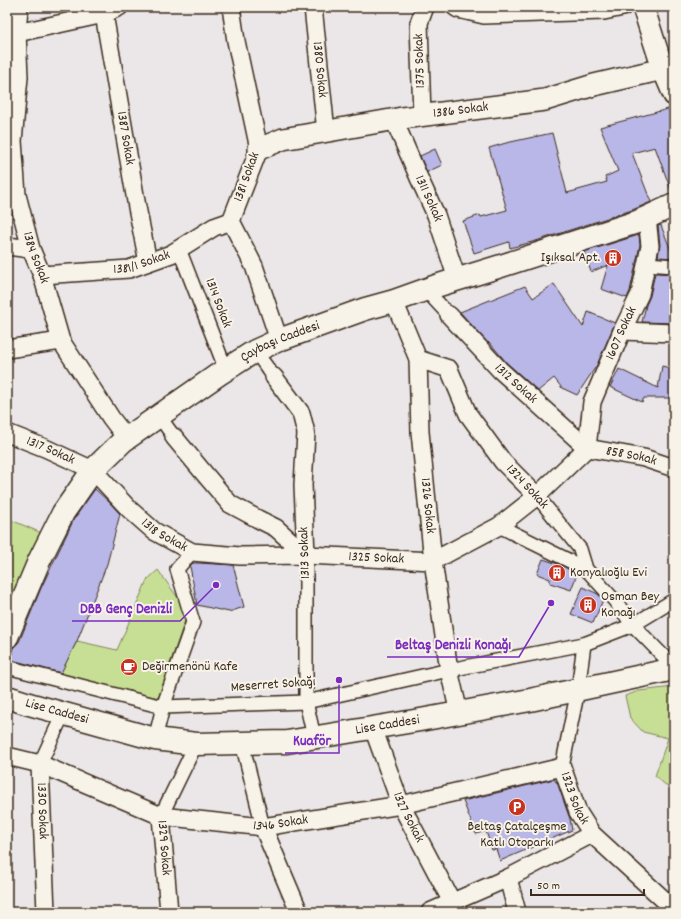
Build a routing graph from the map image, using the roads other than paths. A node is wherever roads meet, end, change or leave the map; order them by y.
1 (19, 7) edge
2 (231, 7) edge
3 (313, 7) edge
4 (425, 7) edge
5 (455, 7) edge
6 (623, 7) edge
7 (643, 7) edge
8 (111, 10) edge
9 (16, 33) junction
10 (662, 69) junction
11 (13, 76) edge
12 (674, 95) edge
13 (422, 116) junction
14 (394, 120) junction
15 (326, 132) junction
16 (259, 149) junction
17 (674, 205) edge
18 (648, 217) junction
19 (231, 220) junction
20 (7, 246) edge
21 (179, 248) junction
22 (31, 249) junction
23 (148, 262) junction
24 (646, 264) junction
25 (674, 266) edge
26 (42, 275) junction
27 (457, 279) junction
28 (425, 289) junction
29 (394, 301) junction
30 (449, 316) joint
31 (622, 331) junction
32 (674, 333) edge
33 (279, 340) junction
34 (61, 341) junction
35 (7, 349) edge
36 (255, 351) junction
37 (418, 359) junction
38 (226, 370) junction
39 (274, 377) joint
40 (159, 416) junction
41 (7, 433) edge
42 (174, 437) joint
43 (127, 439) junction
44 (587, 448) junction
45 (674, 468) edge
46 (93, 470) junction
47 (537, 496) junction
48 (499, 526) junction
49 (192, 552) junction
50 (306, 555) junction
51 (433, 561) junction
52 (586, 569) junction
53 (674, 600) edge
54 (633, 625) junction
55 (7, 637) edge
56 (584, 644) junction
57 (7, 667) edge
58 (674, 668) edge
59 (449, 670) junction
60 (578, 690) junction
61 (7, 697) edge
62 (306, 702) junction
63 (163, 707) junction
64 (459, 713) junction
65 (62, 714) junction
66 (373, 728) junction
67 (314, 737) junction
68 (155, 739) junction
69 (242, 743) junction
70 (196, 744) junction
71 (7, 756) edge
72 (40, 764) junction
73 (562, 767) junction
74 (401, 805) junction
75 (161, 816) junction
76 (263, 827) junction
77 (592, 834) junction
78 (508, 878) junction
79 (452, 902) junction
80 (674, 909) edge
81 (46, 912) edge
82 (169, 912) edge
83 (299, 912) edge
84 (430, 912) edge
85 (517, 912) edge

1 - 9 street, 1384 Sokak
2 - 16 street, 1381 Sokak
3 - 15 street, 1380 Sokak
4 - 13 street, 1375 Sokak
5 - 6 street
7 - 10 street
8 - 9 street
8 - 23 street, 1387 Sokak
9 - 11 street, 1384 Sokak
10 - 12 street
10 - 13 street, 1386 Sokak
11 - 22 street, 1384 Sokak
13 - 14 street, 1386 Sokak
14 - 15 street, 1386 Sokak
14 - 27 street, 1311 Sokak
15 - 16 street, 1386 Sokak
16 - 19 street, 1381 Sokak
17 - 18 main road, Çaybaşı Caddesi
18 - 24 street, 1607 Sokak
18 - 27 main road, Çaybaşı Caddesi
19 - 21 street, 1381/1 Sokak
19 - 33 street, 1381 Sokak
20 - 22 street
21 - 23 street, 1381/1 Sokak
21 - 38 street, 1314 Sokak
22 - 26 street, 1384 Sokak
23 - 26 street, 1381/1 Sokak
24 - 25 street
24 - 31 street, 1607 Sokak
26 - 34 street, 1384 Sokak
27 - 28 main road, Çaybaşı Caddesi
28 - 29 main road, Çaybaşı Caddesi
28 - 30 street
29 - 33 main road, Çaybaşı Caddesi
29 - 37 street, 1326 Sokak
30 - 44 street, 1312 Sokak
31 - 32 street
31 - 44 street, 1607 Sokak
33 - 36 main road, Çaybaşı Caddesi
34 - 35 street
34 - 43 street, 1384 Sokak
36 - 38 main road, Çaybaşı Caddesi
36 - 39 street
37 - 47 street, 1324 Sokak
37 - 51 street, 1326 Sokak
38 - 40 main road, Çaybaşı Caddesi
39 - 50 street, 1313 Sokak
40 - 42 street
40 - 43 main road, Çaybaşı Caddesi
41 - 46 street, 1317 Sokak
42 - 50 street
43 - 46 main road, Çaybaşı Caddesi
44 - 45 street, 858 Sokak
44 - 47 street
46 - 49 street, 1318 Sokak
46 - 55 main road, Çaybaşı Caddesi
47 - 48 street
47 - 52 street, 1324 Sokak
48 - 51 street
48 - 52 street
49 - 50 street, 1318 Sokak
49 - 63 street
50 - 51 street, 1325 Sokak
50 - 62 street, 1313 Sokak
51 - 59 street, 1326 Sokak
52 - 54 street, 1324 Sokak
53 - 54 street, Meserret Sokağı
54 - 56 street, Meserret Sokağı
54 - 58 street, 1324 Sokak
56 - 59 street, Meserret Sokağı
56 - 60 street, 1323 Sokak
57 - 63 street, Meserret Sokağı
58 - 60 main road, Lise Caddesi
59 - 62 street, Meserret Sokağı
59 - 64 street, 1326 Sokak
60 - 64 main road, Lise Caddesi
60 - 73 street, 1323 Sokak
61 - 65 main road, Lise Caddesi
62 - 63 street, Meserret Sokağı
62 - 67 street, 1313 Sokak
63 - 68 street
64 - 66 main road, Lise Caddesi
65 - 68 main road, Lise Caddesi
65 - 72 street, 1330 Sokak
66 - 67 main road, Lise Caddesi
66 - 74 street, 1327 Sokak
67 - 69 main road, Lise Caddesi
68 - 70 main road, Lise Caddesi
69 - 70 main road, Lise Caddesi
69 - 76 street
70 - 75 street, 1329 Sokak
71 - 72 street, 1346 Sokak
72 - 75 street, 1346 Sokak
72 - 81 street, 1330 Sokak
73 - 74 street, 1346 Sokak
73 - 77 street, 1323 Sokak
74 - 76 street, 1346 Sokak
74 - 79 street, 1327 Sokak
75 - 76 street, 1346 Sokak
75 - 82 street, 1329 Sokak
76 - 83 street
77 - 78 street
77 - 80 street, 1323 Sokak
78 - 79 street
78 - 85 street
79 - 84 street

